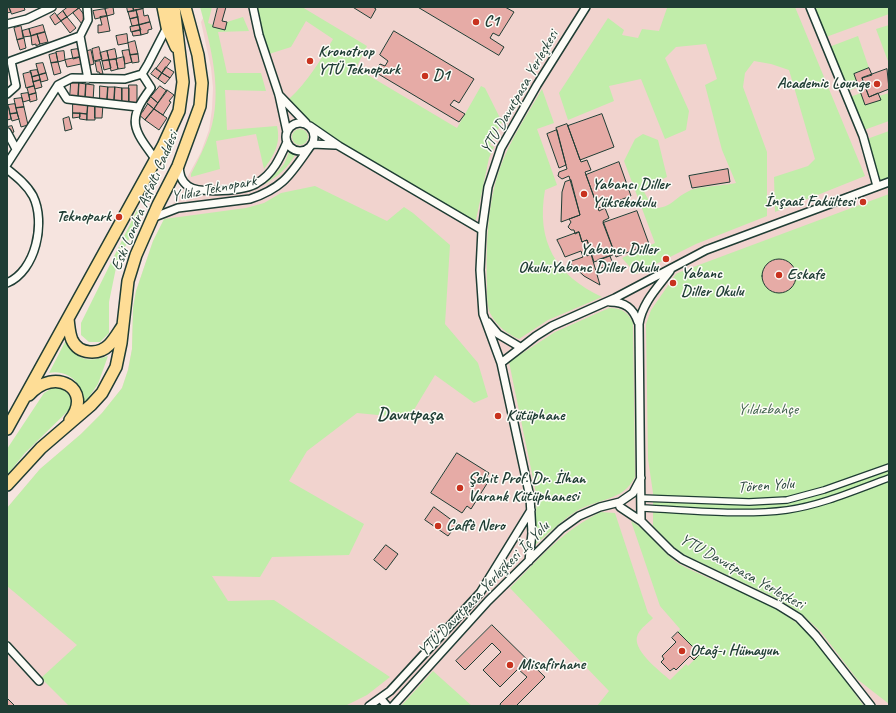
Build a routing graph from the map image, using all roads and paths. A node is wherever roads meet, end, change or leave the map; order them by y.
1 (52, 7) edge
2 (87, 7) edge
3 (163, 7) edge
4 (174, 7) edge
5 (185, 7) edge
6 (192, 7) edge
7 (254, 7) edge
8 (586, 7) edge
9 (810, 7) edge
10 (7, 24) edge
11 (166, 27) junction
12 (80, 36) junction
13 (198, 55) junction
14 (180, 57) junction
15 (9, 62) edge
16 (142, 74) junction
17 (88, 79) junction
18 (58, 85) junction
19 (7, 94) edge
20 (279, 95) junction
21 (138, 107) junction
22 (308, 125) junction
23 (7, 132) edge
24 (287, 132) junction
25 (287, 142) junction
26 (311, 146) junction
27 (339, 146) junction
28 (16, 149) junction
29 (156, 160) junction
30 (7, 164) edge
31 (178, 166) junction
32 (7, 170) edge
33 (889, 182) edge
34 (877, 186) junction
35 (152, 218) junction
36 (482, 230) junction
37 (672, 269) junction
38 (7, 283) edge
39 (607, 302) junction
40 (483, 314) junction
41 (68, 318) junction
42 (639, 324) junction
43 (123, 326) junction
44 (520, 347) junction
45 (500, 363) junction
46 (20, 405) junction
47 (7, 429) edge
48 (59, 432) junction
49 (889, 467) edge
50 (641, 478) junction
51 (889, 478) edge
52 (7, 485) edge
53 (641, 498) junction
54 (620, 507) dead end
55 (641, 508) junction
56 (532, 510) junction
57 (641, 521) junction
58 (529, 561) junction
59 (7, 646) edge
60 (39, 681) dead end
61 (381, 699) junction
62 (370, 706) edge
63 (387, 706) edge
64 (393, 706) edge
65 (871, 706) edge

1 - 10 street
2 - 12 street
3 - 11 main road
4 - 14 main road, Eski Londra Asfaltı Caddesi
5 - 13 main road, Eski Londra Asfaltı Caddesi
6 - 13 main road
7 - 20 street
8 - 36 street, YTU Davutpasa Yerleşkesi
9 - 34 street
11 - 14 main road
11 - 16 street
12 - 15 street
12 - 17 street
13 - 31 main road, Eski Londra Asfaltı Caddesi
14 - 29 main road, Eski Londra Asfaltı Caddesi
15 - 19 street
16 - 17 street
16 - 21 street
17 - 18 street
18 - 21 street
18 - 28 street
20 - 22 street
20 - 24 street
21 - 29 street
22 - 24 street
22 - 26 street
22 - 27 street
23 - 28 street
24 - 25 street
25 - 26 street
25 - 31 street, Yıldız Teknopark
26 - 27 street
26 - 35 street, Yıldız Teknopark
27 - 36 street
28 - 30 street
29 - 41 main road, Eski Londra Asfaltı Caddesi
31 - 35 main road, Eski Londra Asfaltı Caddesi
32 - 38 street
33 - 34 street
34 - 37 street
35 - 43 main road, Eski Londra Asfaltı Caddesi
36 - 40 street, YTU Davutpasa Yerleşkesi
37 - 39 street
37 - 42 street
39 - 42 street
39 - 44 street
40 - 44 street
40 - 45 street, YTU Davutpasa Yerleşkesi
41 - 43 main road
41 - 46 main road, Eski Londra Asfaltı Caddesi
42 - 50 street
43 - 48 main road, Eski Londra Asfaltı Caddesi
44 - 45 street
45 - 56 street, YTU Davutpasa Yerleşkesi
46 - 47 main road, Eski Londra Asfaltı Caddesi
46 - 48 main road
48 - 52 main road, Eski Londra Asfaltı Caddesi
49 - 53 street, Tören Yolu
50 - 53 street
50 - 58 street, YTÜ Davutpasa Yerleşkesi İç Yolu
51 - 55 street, Tören Yolu
53 - 55 street
54 - 57 street, YTU Davutpasa Yerleşkesi
55 - 57 street
56 - 58 street, YTU Davutpasa Yerleşkesi
56 - 61 street, YTÜ Davutpasa Yerleşkesi İç Yolu
57 - 65 street, YTU Davutpasa Yerleşkesi
58 - 64 street, YTÜ Davutpasa Yerleşkesi İç Yolu
59 - 60 street
61 - 62 street, YTÜ Davutpasa Yerleşkesi İç Yolu
61 - 63 street

